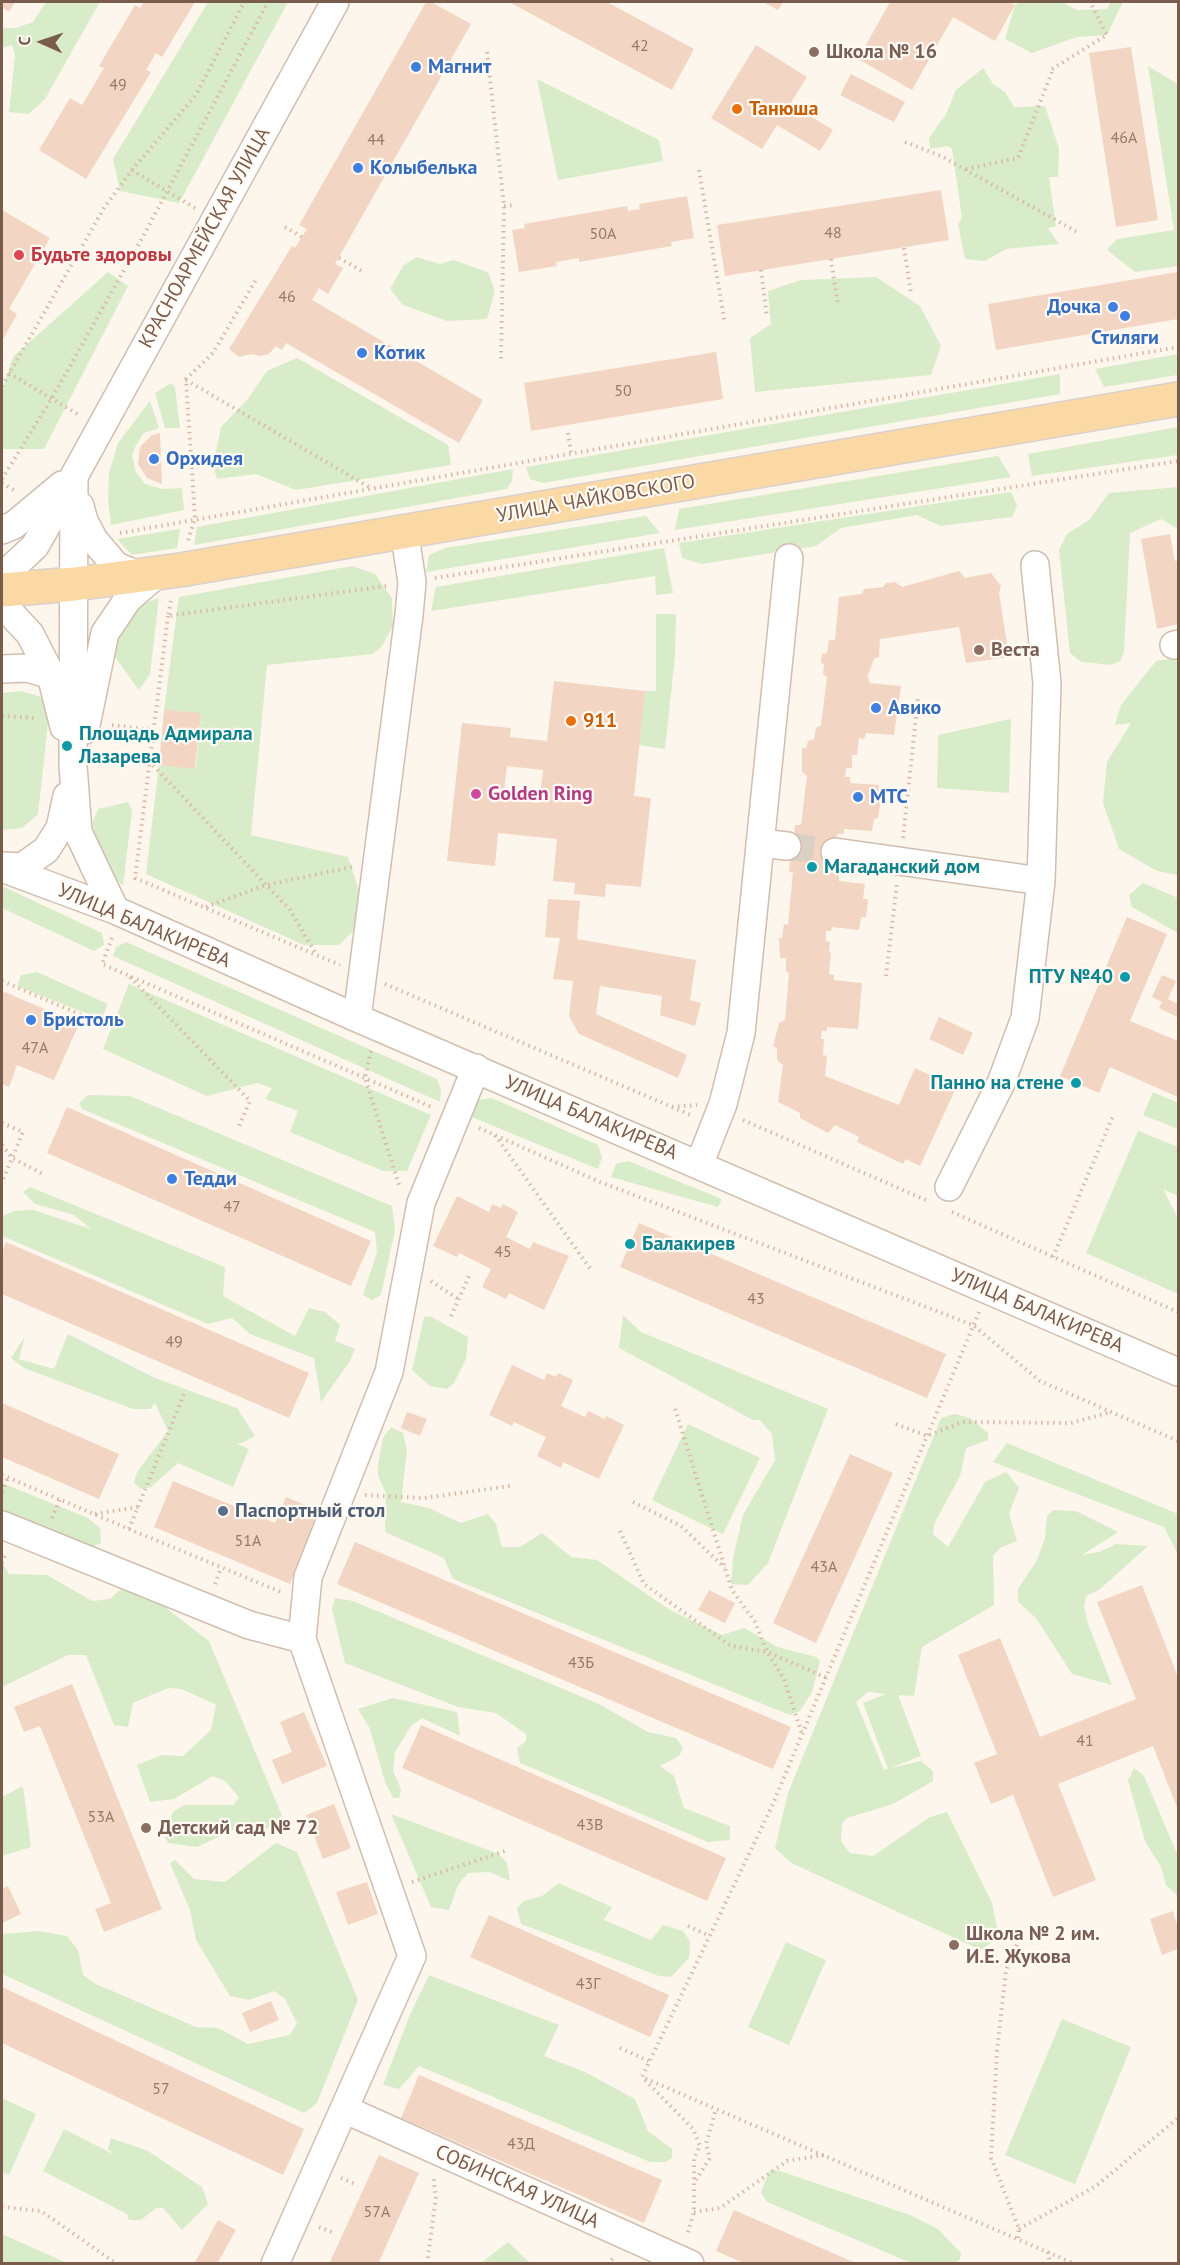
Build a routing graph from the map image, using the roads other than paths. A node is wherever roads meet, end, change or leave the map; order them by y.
1 (335, 2) edge
2 (1179, 399) edge
3 (74, 474) junction
4 (2, 530) edge
5 (404, 530) junction
6 (789, 558) dead end
7 (1035, 565) dead end
8 (2, 578) edge
9 (156, 583) junction
10 (75, 584) junction
11 (5, 610) edge
12 (2, 669) edge
13 (51, 675) junction
14 (73, 766) junction
15 (760, 843) junction
16 (787, 846) tunnel mouth
17 (835, 852) tunnel mouth
18 (2, 867) edge
19 (1041, 881) junction
20 (115, 910) junction
21 (357, 1018) junction
22 (476, 1068) junction
23 (699, 1165) junction
24 (943, 1200) road end
25 (1179, 1372) edge
26 (2, 1525) edge
27 (302, 1639) junction
28 (344, 2109) junction
29 (684, 2261) edge
30 (275, 2264) edge

1 - 3 street, КРАСНОАРМЕЙСКАЯ УЛИЦА
2 - 5 main road, УЛИЦА ЧАЙКОВСКОГО
3 - 4 street
3 - 8 street, КРАСНОАРМЕЙСКАЯ УЛИЦА
3 - 9 street
3 - 10 street
5 - 9 main road, УЛИЦА ЧАЙКОВСКОГО
5 - 21 street
6 - 15 street
7 - 19 street
9 - 10 main road, УЛИЦА ЧАЙКОВСКОГО
9 - 14 street
10 - 11 main road, УЛИЦА ЧАЙКОВСКОГО
10 - 14 street
11 - 13 street
12 - 13 street
13 - 14 street
14 - 18 street
14 - 20 street
15 - 16 street
15 - 23 street
17 - 19 street
18 - 20 street, УЛИЦА БАЛАКИРЕВА
19 - 24 street
20 - 21 street, УЛИЦА БАЛАКИРЕВА
21 - 22 street, УЛИЦА БАЛАКИРЕВА
22 - 23 street, УЛИЦА БАЛАКИРЕВА
22 - 27 street
23 - 25 street, УЛИЦА БАЛАКИРЕВА
26 - 27 street
27 - 28 street
28 - 29 street, СОБИНСКАЯ УЛИЦА
28 - 30 street

